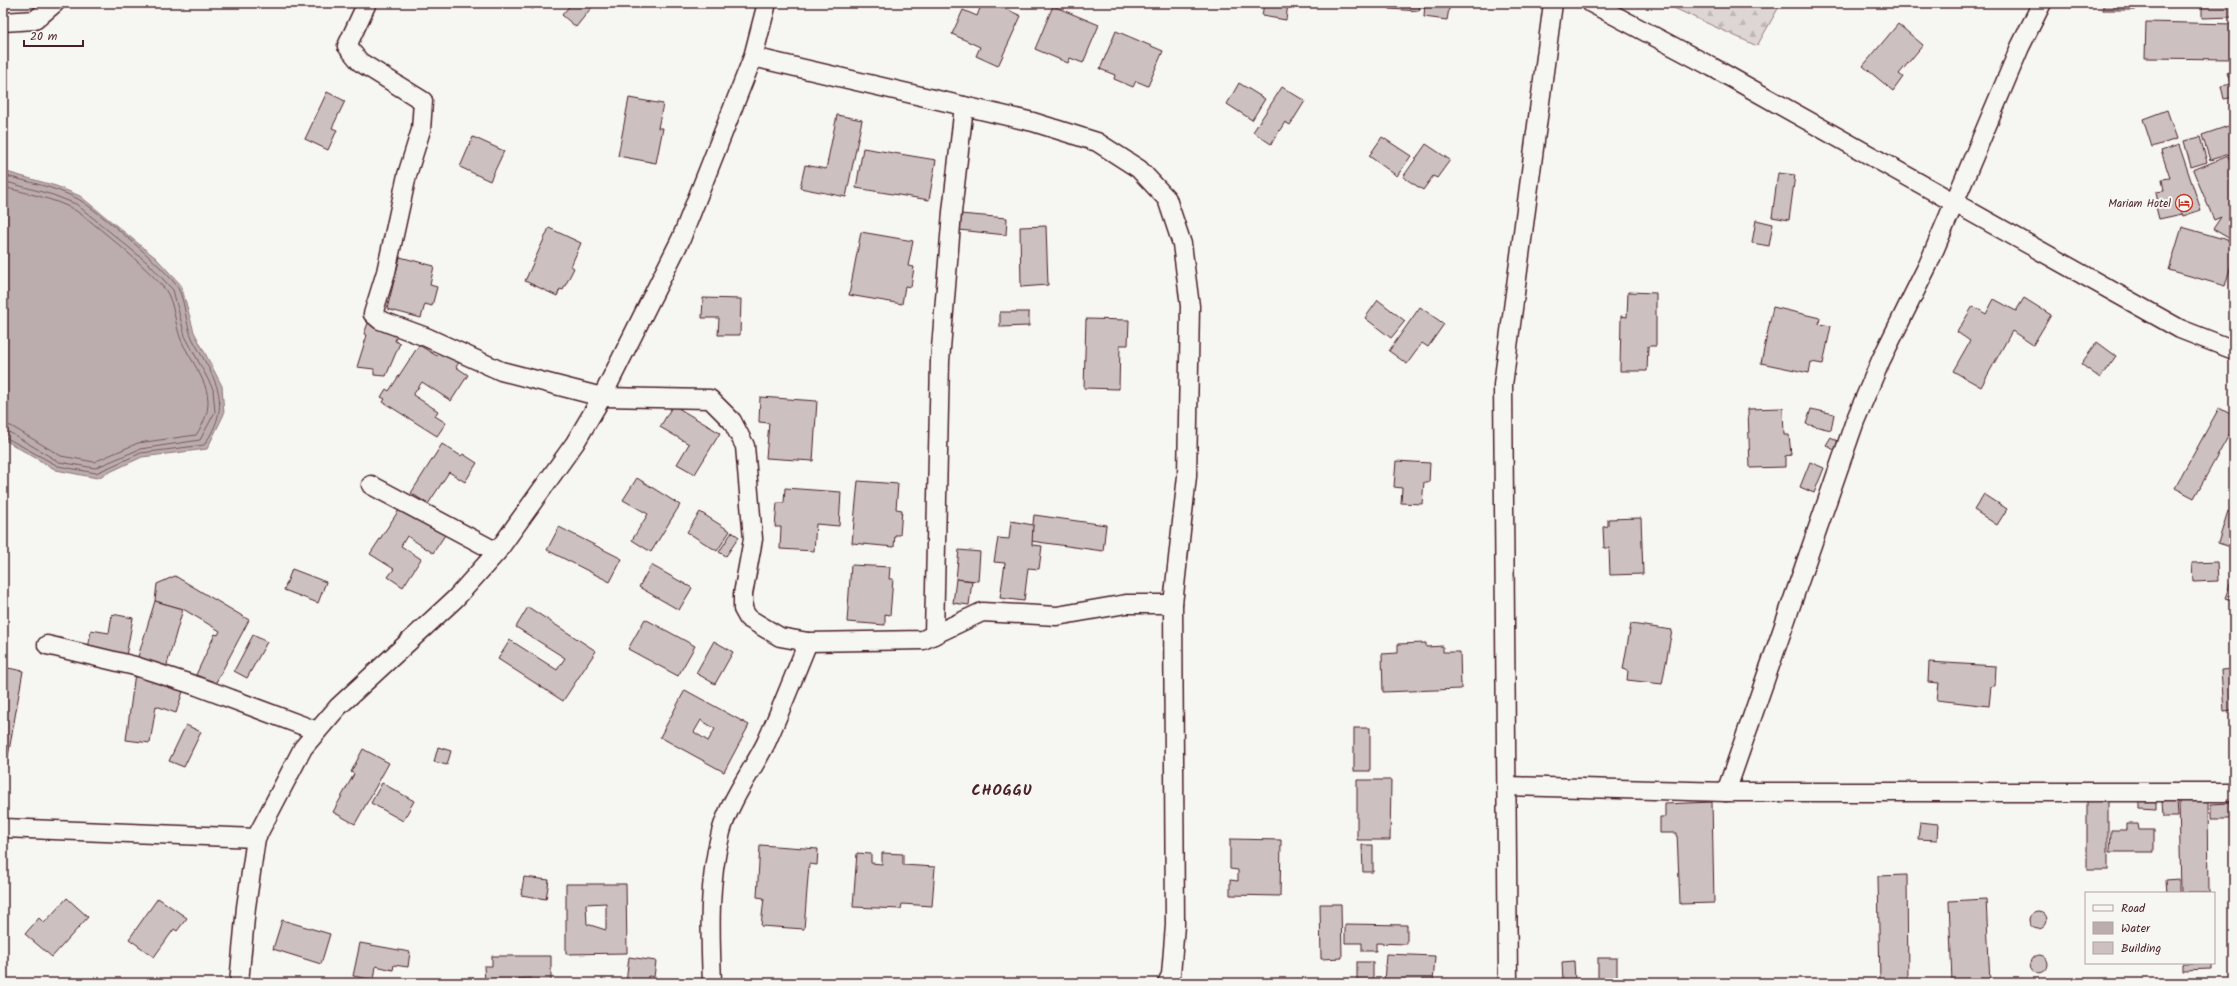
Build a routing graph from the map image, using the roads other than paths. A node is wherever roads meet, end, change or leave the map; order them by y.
1 (55, 3) edge
2 (367, 3) edge
3 (767, 3) edge
4 (1553, 3) edge
5 (1591, 3) edge
6 (2042, 3) edge
7 (3, 22) edge
8 (753, 57) junction
9 (964, 106) junction
10 (1954, 201) junction
11 (2234, 350) edge
12 (602, 397) junction
13 (371, 485) dead end
14 (497, 552) junction
15 (1173, 604) junction
16 (934, 635) junction
17 (808, 642) junction
18 (47, 645) dead end
19 (317, 731) junction
20 (1507, 786) junction
21 (1726, 792) junction
22 (2234, 792) edge
23 (3, 828) edge
24 (256, 838) junction
25 (239, 983) edge
26 (712, 983) edge
27 (1167, 983) edge
28 (1508, 983) edge

1 - 7 street
2 - 12 street
3 - 8 street
4 - 20 street
5 - 10 street
6 - 10 street
8 - 9 street
8 - 12 street
9 - 15 street
9 - 16 street
10 - 11 street
10 - 21 street
12 - 14 street
12 - 17 street
13 - 14 street
14 - 19 street
15 - 16 street
15 - 27 street
16 - 17 street
17 - 26 street
18 - 19 street
19 - 24 street
20 - 21 street
20 - 28 street
21 - 22 street
23 - 24 street
24 - 25 street

